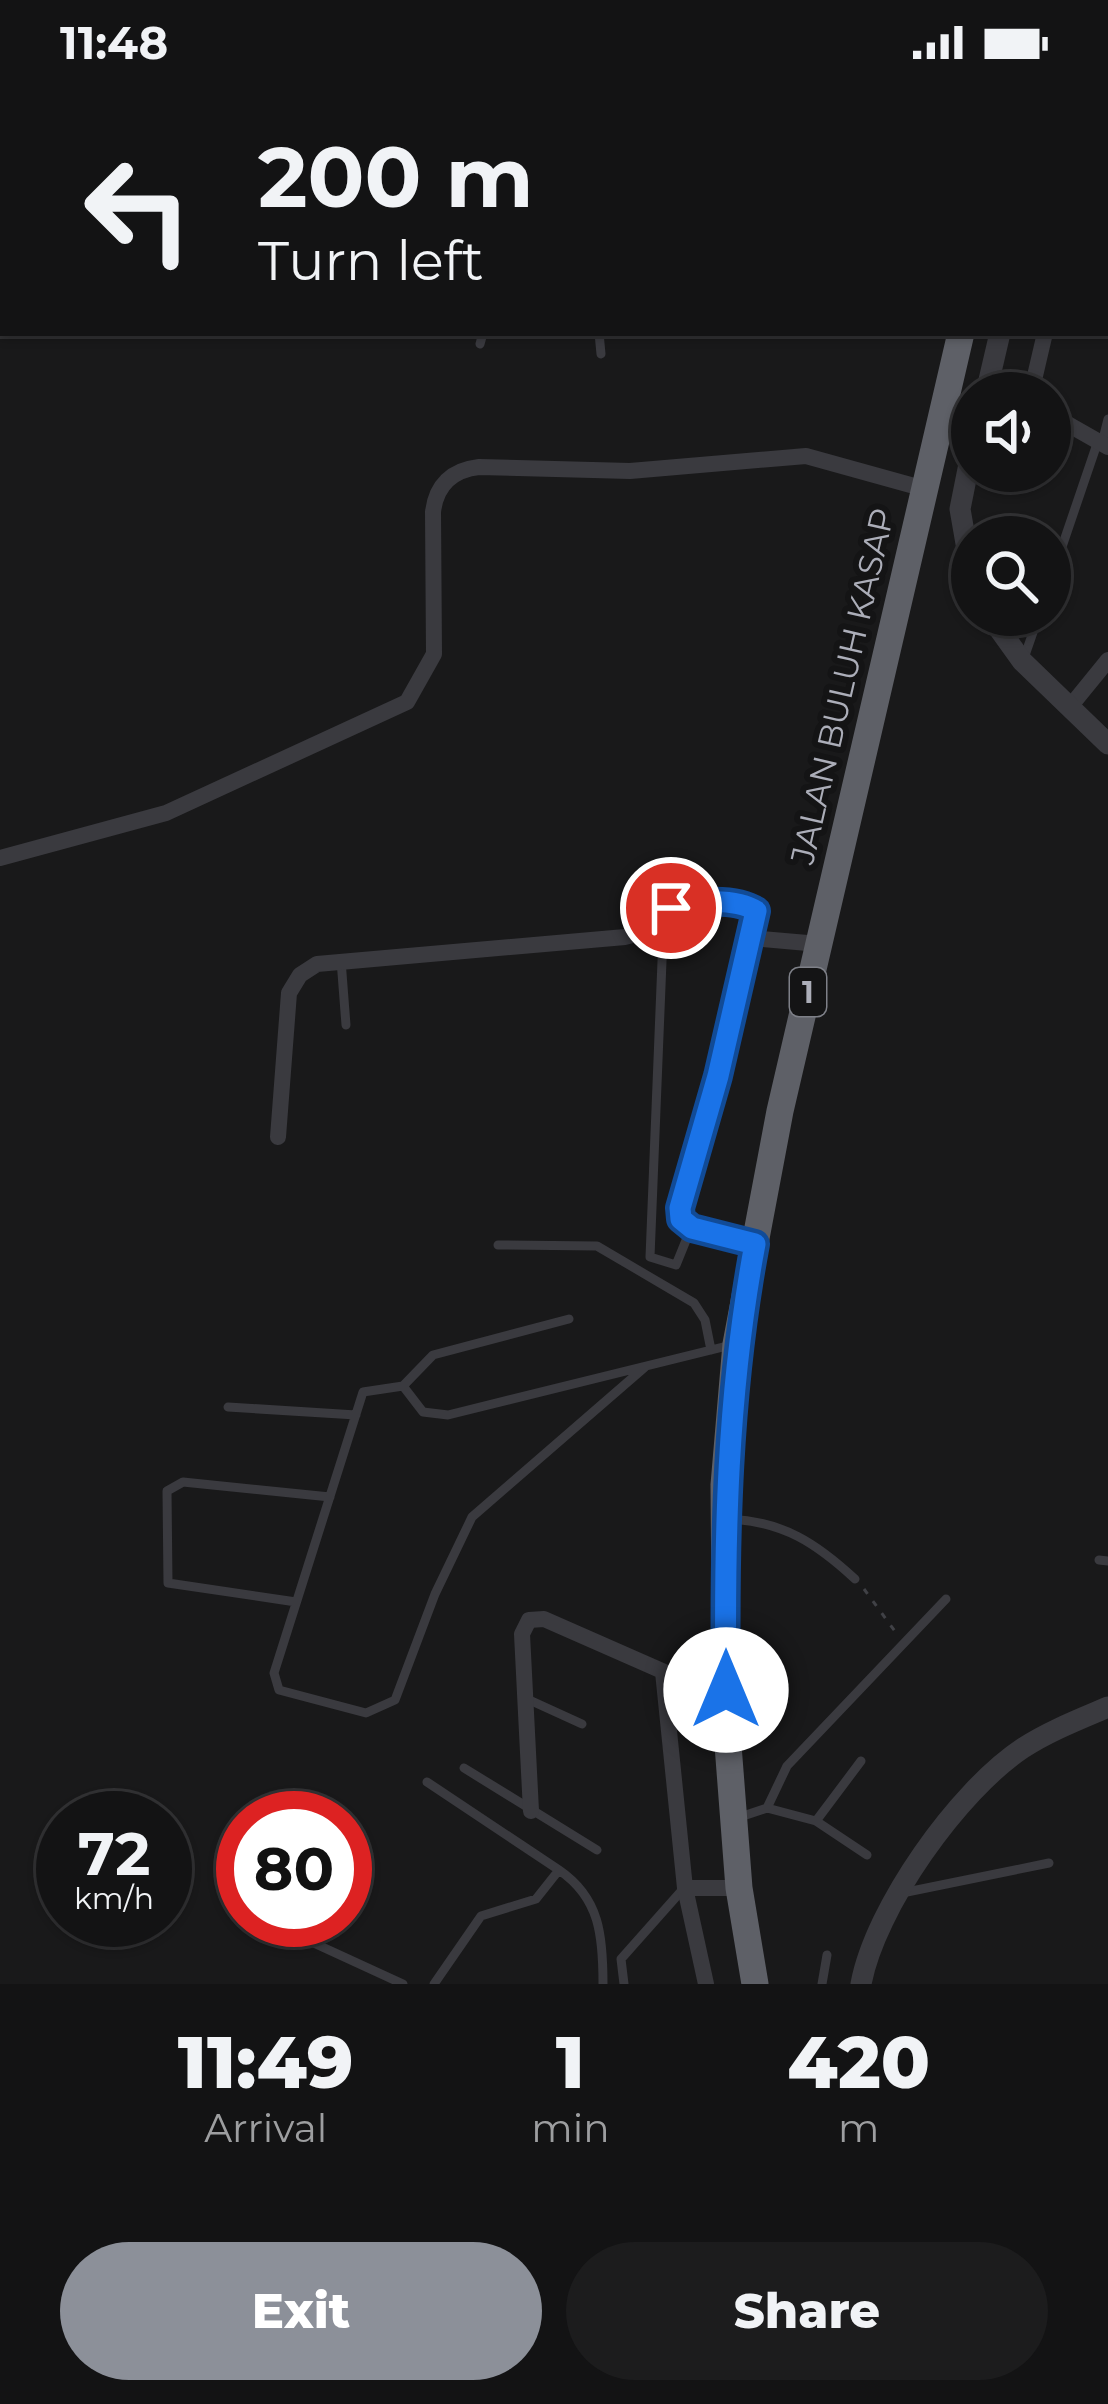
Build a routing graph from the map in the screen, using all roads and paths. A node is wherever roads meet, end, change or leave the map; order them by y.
1 (599, 336) edge
2 (960, 336) edge
3 (999, 336) edge
4 (1044, 336) edge
5 (601, 354) dead end
6 (990, 372) edge
7 (1036, 372) edge
8 (1108, 419) edge
9 (1071, 426) edge
10 (1103, 444) edge
11 (925, 489) junction
12 (1071, 527) edge
13 (1004, 636) edge
14 (1031, 636) edge
15 (1108, 660) edge
16 (1022, 661) junction
17 (1069, 708) junction
18 (1108, 744) edge
19 (0, 858) edge
20 (664, 912) junction
21 (752, 938) junction
22 (819, 944) junction
23 (340, 961) junction
24 (346, 1025) dead end
25 (278, 1136) dead end
26 (692, 1228) junction
27 (755, 1244) junction
28 (498, 1245) dead end
29 (569, 1319) dead end
30 (724, 1347) junction
31 (645, 1366) junction
32 (403, 1386) junction
33 (228, 1407) dead end
34 (356, 1415) junction
35 (330, 1497) junction
36 (724, 1519) junction
37 (854, 1579) joint
38 (946, 1599) dead end
39 (296, 1602) junction
40 (903, 1644) junction
41 (725, 1660) junction
42 (664, 1672) junction
43 (685, 1681) junction
44 (525, 1698) junction
45 (1108, 1707) edge
46 (726, 1719) junction
47 (582, 1724) dead end
48 (861, 1761) dead end
49 (464, 1768) dead end
50 (427, 1782) dead end
51 (767, 1808) junction
52 (531, 1810) junction
53 (731, 1820) junction
54 (817, 1821) junction
55 (597, 1850) dead end
56 (867, 1855) dead end
57 (1049, 1863) dead end
58 (559, 1870) junction
59 (685, 1888) junction
60 (739, 1888) junction
61 (898, 1893) junction
62 (322, 1947) edge
63 (827, 1955) dead end
64 (403, 1984) edge
65 (434, 1984) edge
66 (603, 1984) edge
67 (624, 1984) edge
68 (706, 1984) edge
69 (755, 1984) edge
70 (822, 1984) edge
71 (862, 1984) edge

1 - 5 lane
2 - 11 highway, JALAN BULUH KASAP / 1
3 - 6 street
4 - 7 street
8 - 10 lane
9 - 10 street
10 - 12 lane
11 - 19 street
11 - 22 highway, JALAN BULUH KASAP / 1
13 - 16 street
14 - 16 lane
15 - 17 street
16 - 17 street
17 - 18 street
20 - 21 street
20 - 23 street
20 - 26 lane
21 - 22 street
21 - 26 street
22 - 27 highway, JALAN BULUH KASAP / 1
23 - 24 lane
23 - 25 street
26 - 27 street
27 - 30 highway, JALAN BULUH KASAP / 1
28 - 30 lane
29 - 32 lane
30 - 31 lane
30 - 36 highway, JALAN BULUH KASAP / 1
31 - 32 lane
31 - 39 lane
32 - 34 lane
33 - 34 lane
34 - 35 lane
35 - 39 lane
35 - 39 lane
36 - 37 lane
36 - 41 highway, JALAN BULUH KASAP / 1
37 - 40 path
38 - 40 lane
40 - 51 lane
41 - 43 street
41 - 46 highway, JALAN BULUH KASAP / 1
42 - 43 street
42 - 44 street
42 - 59 street
43 - 46 street
44 - 47 lane
44 - 52 street
45 - 61 street
46 - 53 highway, JALAN BULUH KASAP / 1
48 - 54 lane
49 - 52 lane
50 - 58 lane
51 - 53 lane
51 - 54 lane
52 - 55 lane
53 - 60 highway, JALAN BULUH KASAP / 1
54 - 56 lane
57 - 61 lane
58 - 65 lane
58 - 66 lane
59 - 60 street
59 - 67 lane
59 - 68 street
60 - 69 highway, JALAN BULUH KASAP / 1
61 - 71 street
62 - 64 lane
63 - 70 lane

